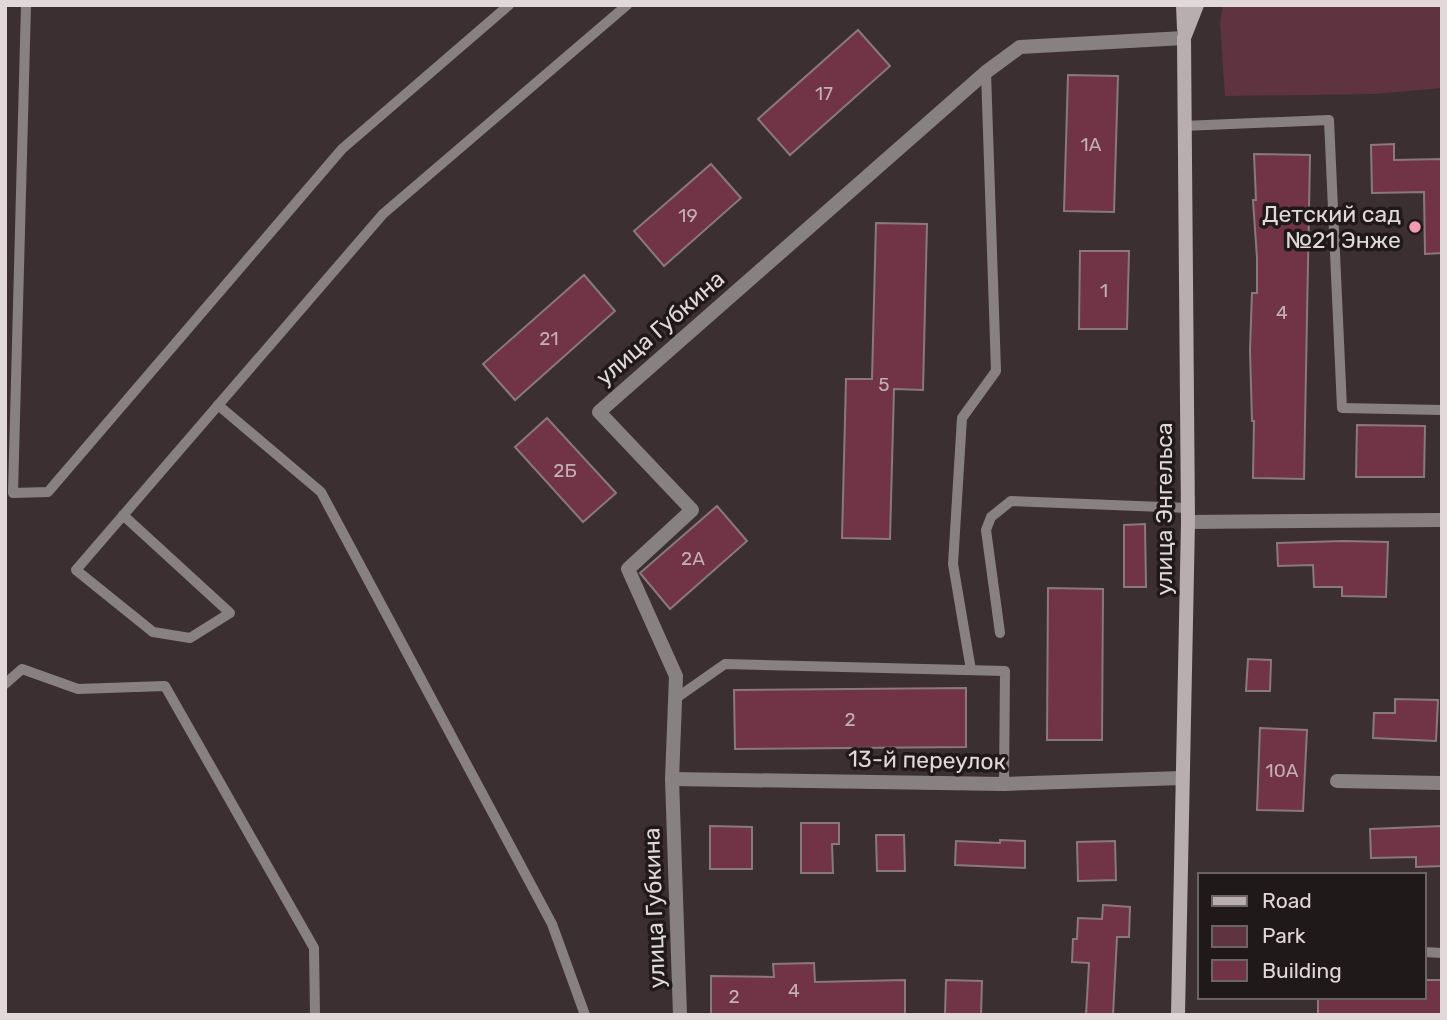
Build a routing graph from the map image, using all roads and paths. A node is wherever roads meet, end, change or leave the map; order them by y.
1 (26, 5) edge
2 (509, 5) edge
3 (627, 5) edge
4 (1183, 5) edge
5 (1197, 5) edge
6 (1184, 38) junction
7 (986, 72) junction
8 (1184, 126) junction
9 (218, 405) junction
10 (1442, 410) edge
11 (123, 515) junction
12 (1188, 515) junction
13 (1442, 520) edge
14 (1000, 633) dead end
15 (971, 670) junction
16 (5, 684) edge
17 (675, 699) junction
18 (1182, 778) junction
19 (672, 779) junction
20 (1338, 781) dead end
21 (1442, 783) edge
22 (1004, 784) junction
23 (315, 1015) edge
24 (585, 1015) edge
25 (680, 1015) edge
26 (1178, 1015) edge

1 - 2 lane
3 - 9 lane
4 - 6 street
5 - 6 street, улица Энгельса
6 - 7 street, улица Губкина
6 - 8 street, улица Энгельса
7 - 15 lane
7 - 17 street, улица Губкина
8 - 10 lane
8 - 12 street, улица Энгельса
9 - 11 lane
9 - 24 lane
11 - 11 lane
12 - 13 street
12 - 14 lane
12 - 18 street, улица Энгельса
15 - 17 lane
15 - 22 lane
16 - 23 lane
17 - 19 street, улица Губкина
18 - 22 street, 13-й переулок
18 - 26 street, улица Энгельса
19 - 22 street, 13-й переулок
19 - 25 street, улица Губкина
20 - 21 street

